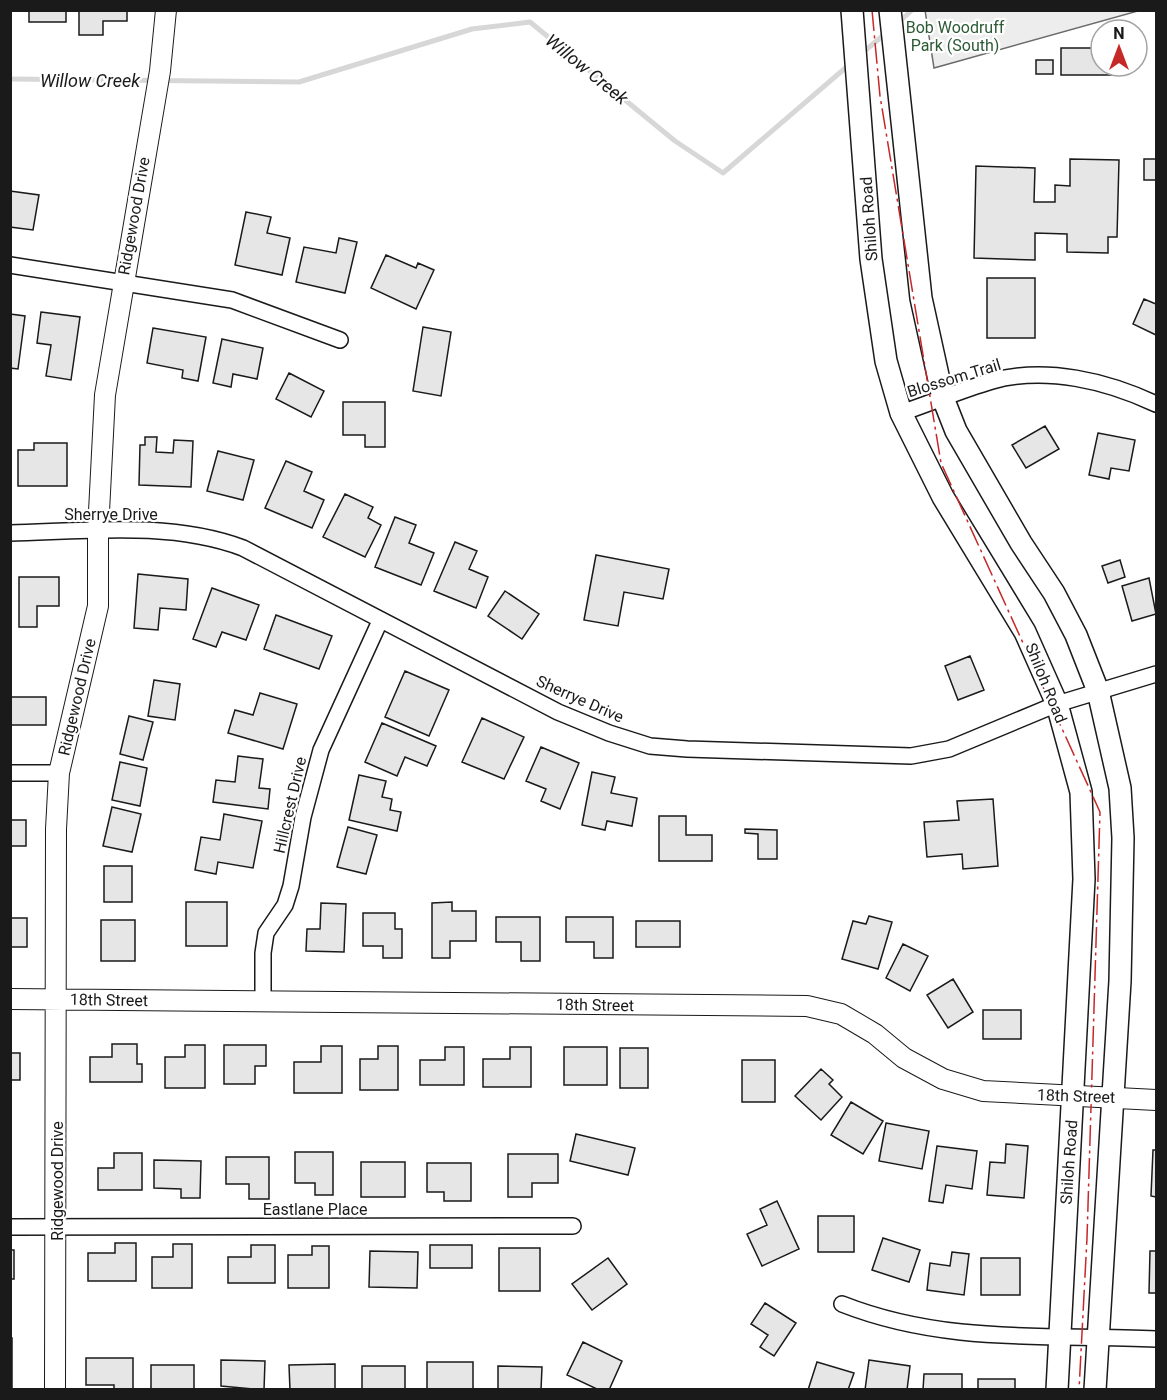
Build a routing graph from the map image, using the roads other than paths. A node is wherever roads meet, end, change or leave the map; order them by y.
1 (166, 10) edge
2 (852, 10) edge
3 (891, 10) edge
4 (10, 265) edge
5 (123, 282) junction
6 (340, 340) dead end
7 (944, 399) junction
8 (1156, 404) edge
9 (901, 414) junction
10 (98, 531) junction
11 (10, 533) edge
12 (380, 621) junction
13 (1156, 674) edge
14 (1098, 691) junction
15 (1057, 704) junction
16 (10, 773) edge
17 (59, 773) junction
18 (10, 999) edge
19 (57, 999) junction
20 (263, 1002) junction
21 (1074, 1096) junction
22 (1112, 1098) junction
23 (1156, 1100) edge
24 (573, 1226) dead end
25 (10, 1227) edge
26 (57, 1227) junction
27 (842, 1305) dead end
28 (1060, 1336) junction
29 (1099, 1336) junction
30 (1156, 1339) edge
31 (56, 1389) edge
32 (1057, 1389) edge
33 (1095, 1389) edge

1 - 5 street, Ridgewood Drive
2 - 9 main road, Shiloh Road
3 - 7 main road
4 - 5 street
5 - 6 street
5 - 10 street, Ridgewood Drive
7 - 8 street, Blossom Trail
7 - 9 street, Blossom Trail
7 - 14 main road
9 - 15 main road, Shiloh Road
10 - 11 street, Sherrye Drive
10 - 12 street, Sherrye Drive
10 - 17 street, Ridgewood Drive
12 - 15 street, Sherrye Drive
12 - 20 street, Hillcrest Drive
13 - 14 street, Sherrye Drive
14 - 15 street, Sherrye Drive
14 - 22 main road
15 - 21 main road, Shiloh Road
16 - 17 street
17 - 19 street, Ridgewood Drive
18 - 19 street, 18th Street
19 - 20 street, 18th Street
19 - 26 street, Ridgewood Drive
20 - 21 street, 18th Street
21 - 22 street, 18th Street
21 - 28 main road, Shiloh Road
22 - 23 street, 18th Street
22 - 29 main road
24 - 26 street, Eastlane Place
25 - 26 street, Eastlane Place
26 - 31 street, Ridgewood Drive
27 - 28 street
28 - 29 street
28 - 32 main road, Shiloh Road
29 - 30 street
29 - 33 main road

